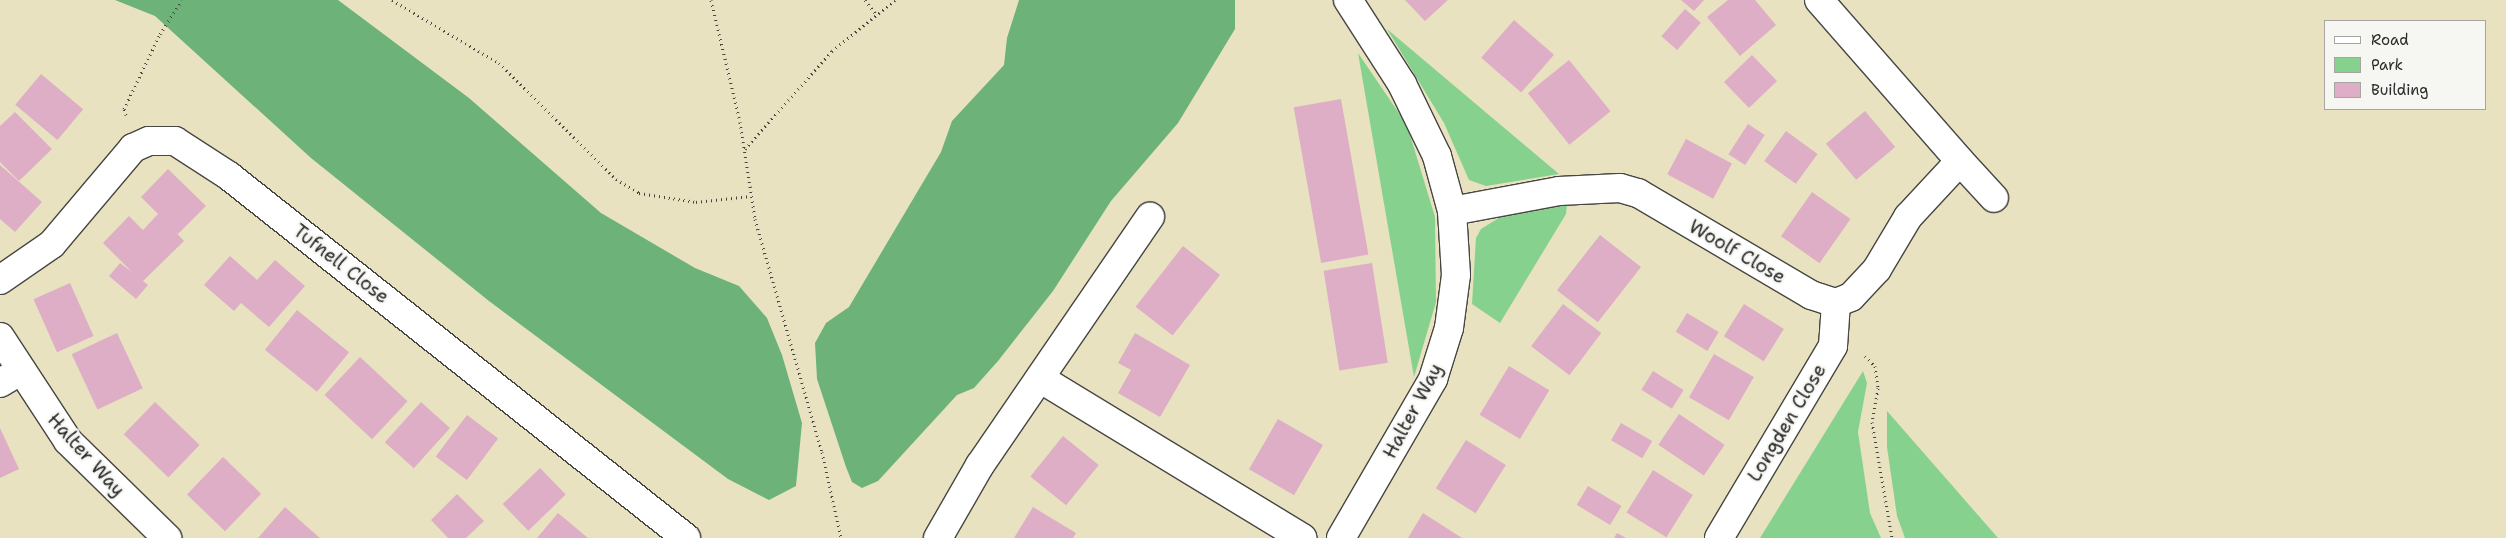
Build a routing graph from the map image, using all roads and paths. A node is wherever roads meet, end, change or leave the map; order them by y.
1 (182, 0) edge
2 (392, 0) edge
3 (711, 0) edge
4 (866, 0) edge
5 (895, 0) edge
6 (1348, 0) edge
7 (1819, 0) edge
8 (876, 14) junction
9 (134, 148) junction
10 (744, 150) junction
11 (1960, 161) junction
12 (751, 196) junction
13 (1994, 198) dead end
14 (1452, 211) junction
15 (1150, 217) dead end
16 (0, 280) edge
17 (1836, 303) junction
18 (1836, 331) junction
19 (0, 337) edge
20 (10, 377) edge
21 (1041, 379) junction
22 (167, 538) edge
23 (686, 538) edge
24 (841, 538) edge
25 (938, 538) edge
26 (1303, 538) edge
27 (1341, 538) edge
28 (1719, 538) edge
29 (1892, 538) edge

1 - 9 path
2 - 12 path
3 - 10 path
4 - 8 path
5 - 8 path
6 - 14 street, Halter Way
7 - 11 street
8 - 10 path
9 - 16 street
9 - 23 street, Tufnell Close
10 - 12 path
11 - 13 street
11 - 17 street
12 - 24 path
14 - 17 street, Woolf Close
14 - 27 street, Halter Way
15 - 21 street
17 - 18 street, Longden Close
18 - 28 street, Longden Close
18 - 29 path
19 - 20 street, Halter Way
20 - 22 street, Halter Way
21 - 25 street
21 - 26 street

